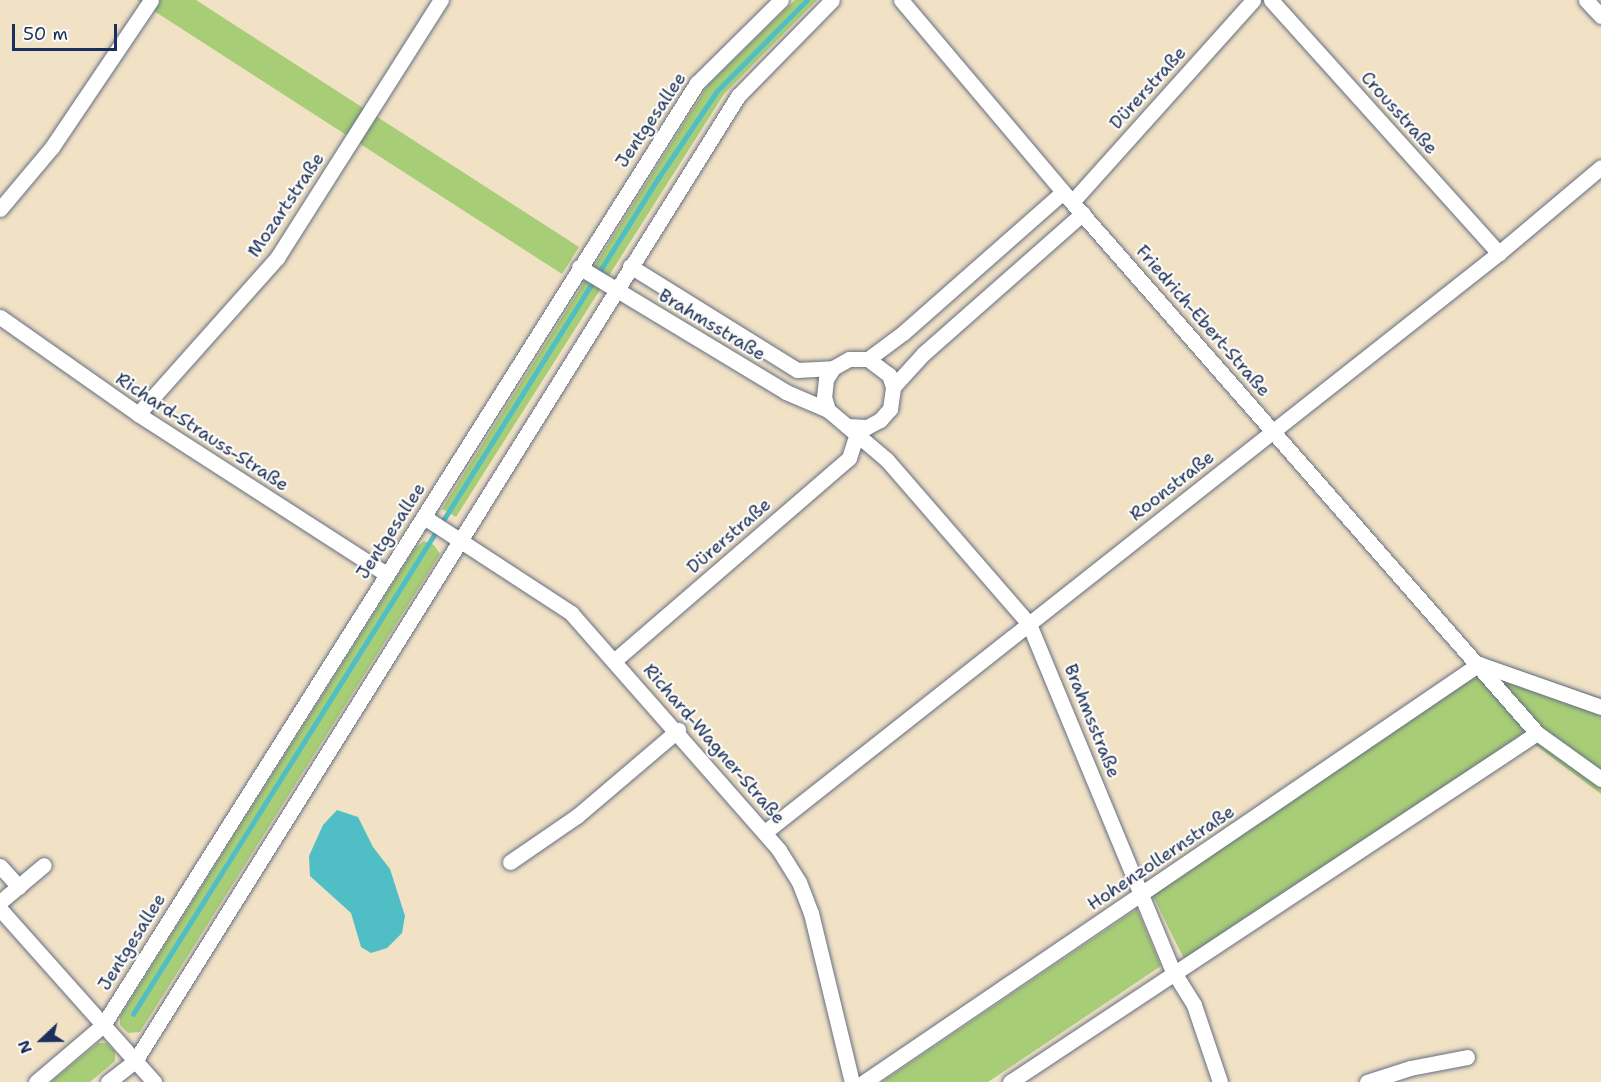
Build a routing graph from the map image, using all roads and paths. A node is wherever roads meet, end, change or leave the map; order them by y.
1 (151, 0) edge
2 (441, 0) edge
3 (781, 0) edge
4 (832, 0) edge
5 (901, 0) edge
6 (1253, 0) edge
7 (1271, 0) edge
8 (1586, 0) edge
9 (1601, 16) edge
10 (1601, 167) edge
11 (1068, 197) junction
12 (0, 209) edge
13 (1083, 213) junction
14 (1499, 253) junction
15 (630, 266) junction
16 (579, 267) junction
17 (616, 290) junction
18 (0, 317) edge
19 (868, 359) junction
20 (833, 368) junction
21 (893, 387) junction
22 (828, 410) junction
23 (138, 414) junction
24 (852, 430) junction
25 (1272, 432) junction
26 (424, 517) junction
27 (462, 541) junction
28 (386, 574) junction
29 (1029, 624) junction
30 (615, 660) junction
31 (1479, 664) junction
32 (1601, 706) edge
33 (678, 730) junction
34 (1536, 734) junction
35 (1601, 779) edge
36 (765, 832) junction
37 (510, 862) dead end
38 (44, 865) dead end
39 (0, 866) edge
40 (19, 886) junction
41 (1141, 895) junction
42 (0, 903) edge
43 (0, 909) edge
44 (1173, 971) junction
45 (103, 1024) junction
46 (1467, 1057) dead end
47 (135, 1061) junction
48 (36, 1082) edge
49 (108, 1082) edge
50 (154, 1082) edge
51 (852, 1082) edge
52 (864, 1082) edge
53 (1010, 1082) edge
54 (1220, 1082) edge
55 (1367, 1082) edge

1 - 12 street
2 - 23 street, Mozartstraße
3 - 16 street, Jentgesallee
4 - 15 street
5 - 11 street, Friedrich-Ebert-Straße
6 - 11 street, Dürerstraße
7 - 14 street, Crousstraße
8 - 9 street
10 - 14 street, Roonstraße
11 - 13 street, Friedrich-Ebert-Straße
11 - 19 street, Dürerstraße
13 - 21 street
13 - 25 street, Friedrich-Ebert-Straße
14 - 25 street, Roonstraße
15 - 17 street
15 - 20 street, Brahmsstraße
16 - 17 street, Brahmsstraße
16 - 26 street, Jentgesallee
17 - 22 street, Brahmsstraße
17 - 27 street
18 - 23 street, Richard-Strauss-Straße
19 - 20 street
19 - 21 street
20 - 22 street
21 - 24 street
22 - 24 street
23 - 28 street, Richard-Strauss-Straße
24 - 29 street, Brahmsstraße
24 - 30 street, Dürerstraße
25 - 29 street, Roonstraße
25 - 31 street, Friedrich-Ebert-Straße
26 - 27 street, Richard-Wagner-Straße
26 - 28 street, Jentgesallee
27 - 30 street, Richard-Wagner-Straße
27 - 47 street
28 - 45 street, Jentgesallee
29 - 36 street, Roonstraße
29 - 41 street, Brahmsstraße
30 - 33 street, Richard-Wagner-Straße
31 - 32 street
31 - 34 street, Friedrich-Ebert-Straße
31 - 41 street, Hohenzollernstraße
33 - 36 street, Richard-Wagner-Straße
33 - 37 street
34 - 35 street, Friedrich-Ebert-Straße
34 - 44 street
36 - 51 street, Richard-Wagner-Straße
38 - 40 street
39 - 40 street
40 - 42 street
41 - 44 street, Brahmsstraße
41 - 52 street, Hohenzollernstraße
43 - 45 street
44 - 53 street
44 - 54 street, Brahmsstraße
45 - 47 street
45 - 48 street, Jentgesallee
46 - 55 street
47 - 49 street
47 - 50 street

